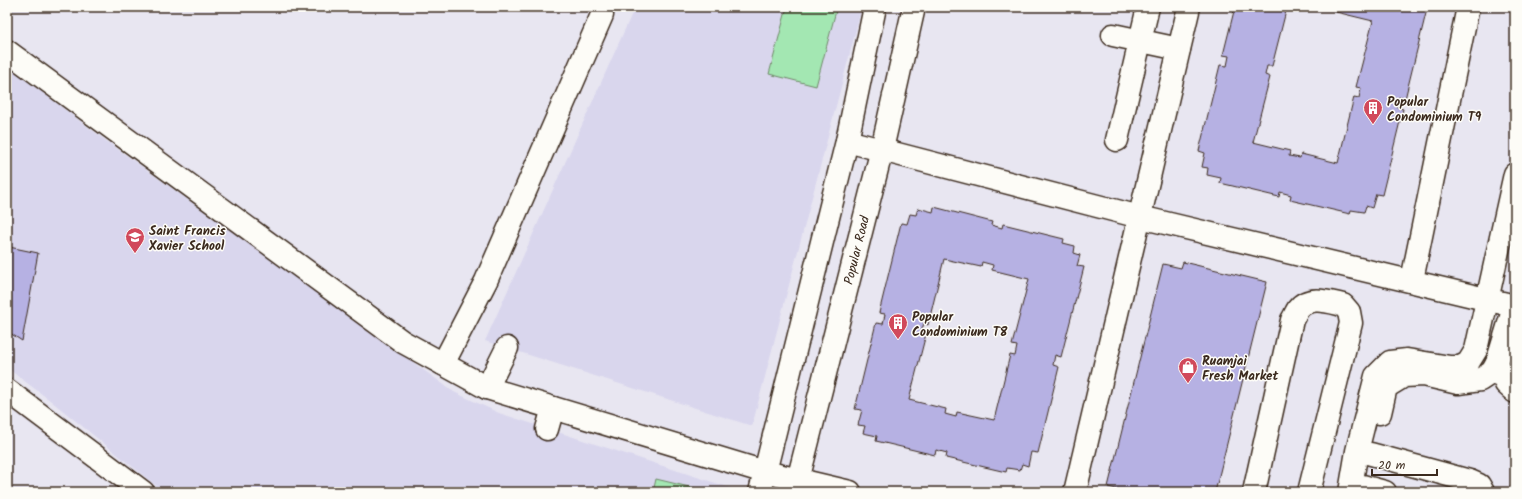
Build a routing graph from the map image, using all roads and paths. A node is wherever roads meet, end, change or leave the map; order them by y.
1 (875, 7) edge
2 (914, 7) edge
3 (1148, 7) edge
4 (1189, 7) edge
5 (1468, 7) edge
6 (602, 15) dead end
7 (1113, 35) dead end
8 (1141, 41) junction
9 (1179, 49) junction
10 (7, 51) edge
11 (1118, 140) dead end
12 (847, 141) junction
13 (882, 149) junction
14 (1515, 174) edge
15 (1140, 217) junction
16 (1412, 280) junction
17 (1487, 299) junction
18 (1515, 305) edge
19 (507, 348) dead end
20 (1497, 363) junction
21 (443, 364) junction
22 (487, 388) junction
23 (7, 390) edge
24 (1515, 392) edge
25 (553, 408) junction
26 (547, 429) dead end
27 (1371, 454) junction
28 (762, 482) edge
29 (796, 486) edge
30 (1358, 490) edge
31 (142, 492) edge
32 (850, 492) edge
33 (1075, 492) edge
34 (1254, 492) edge
35 (1309, 492) edge
36 (1385, 492) edge
37 (1483, 492) edge

1 - 12 street
2 - 13 street, Popular Road
3 - 8 street
4 - 9 street
5 - 16 street
6 - 21 street
7 - 8 street
8 - 9 street
8 - 11 street
9 - 15 street
10 - 21 street
12 - 13 street
12 - 28 street
13 - 15 street
13 - 29 street, Popular Road
14 - 17 street
15 - 16 street
15 - 33 street
16 - 17 street
17 - 18 street
17 - 30 street
18 - 20 street
19 - 22 street
20 - 24 street
20 - 27 street
21 - 22 street
22 - 25 street
23 - 31 street
25 - 26 street
25 - 28 street
27 - 30 street
27 - 37 street
28 - 29 street
29 - 32 street
30 - 36 street
34 - 35 street

